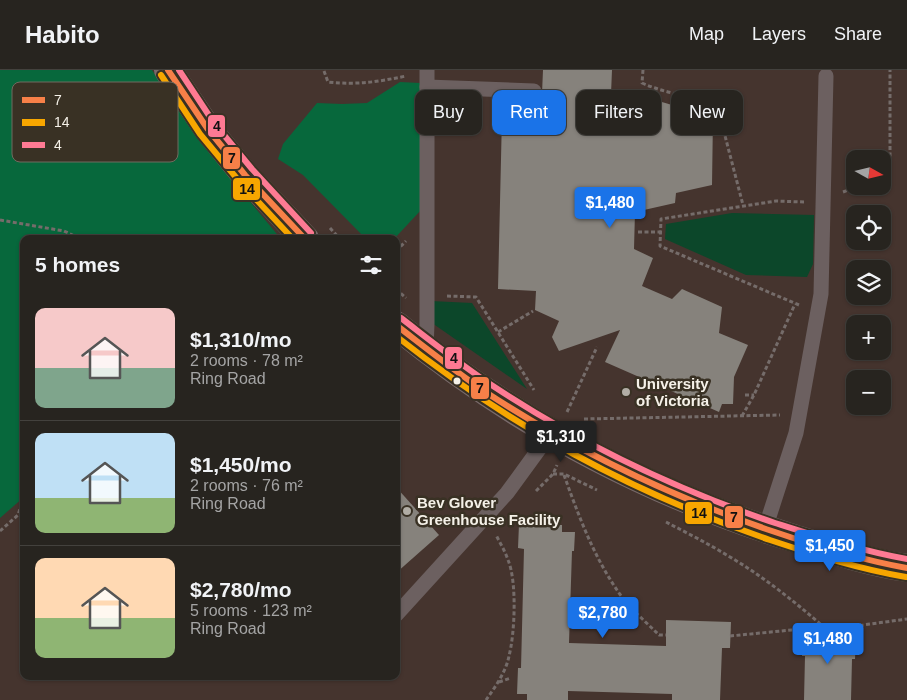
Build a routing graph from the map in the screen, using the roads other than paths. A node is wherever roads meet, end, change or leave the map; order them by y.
1 (168, 70) edge
2 (427, 71) edge
3 (826, 76) dead end
4 (176, 82) edge
5 (178, 85) edge
6 (426, 87) junction
7 (507, 90) edge
8 (315, 232) edge
9 (400, 328) edge
10 (426, 349) junction
11 (555, 426) junction
12 (765, 529) junction
13 (907, 568) edge
14 (400, 611) edge

1 - 4 street
2 - 6 lane
3 - 12 lane
5 - 8 street
6 - 7 lane
6 - 10 lane
9 - 10 street
10 - 11 street
11 - 12 street
11 - 14 lane
12 - 13 street

